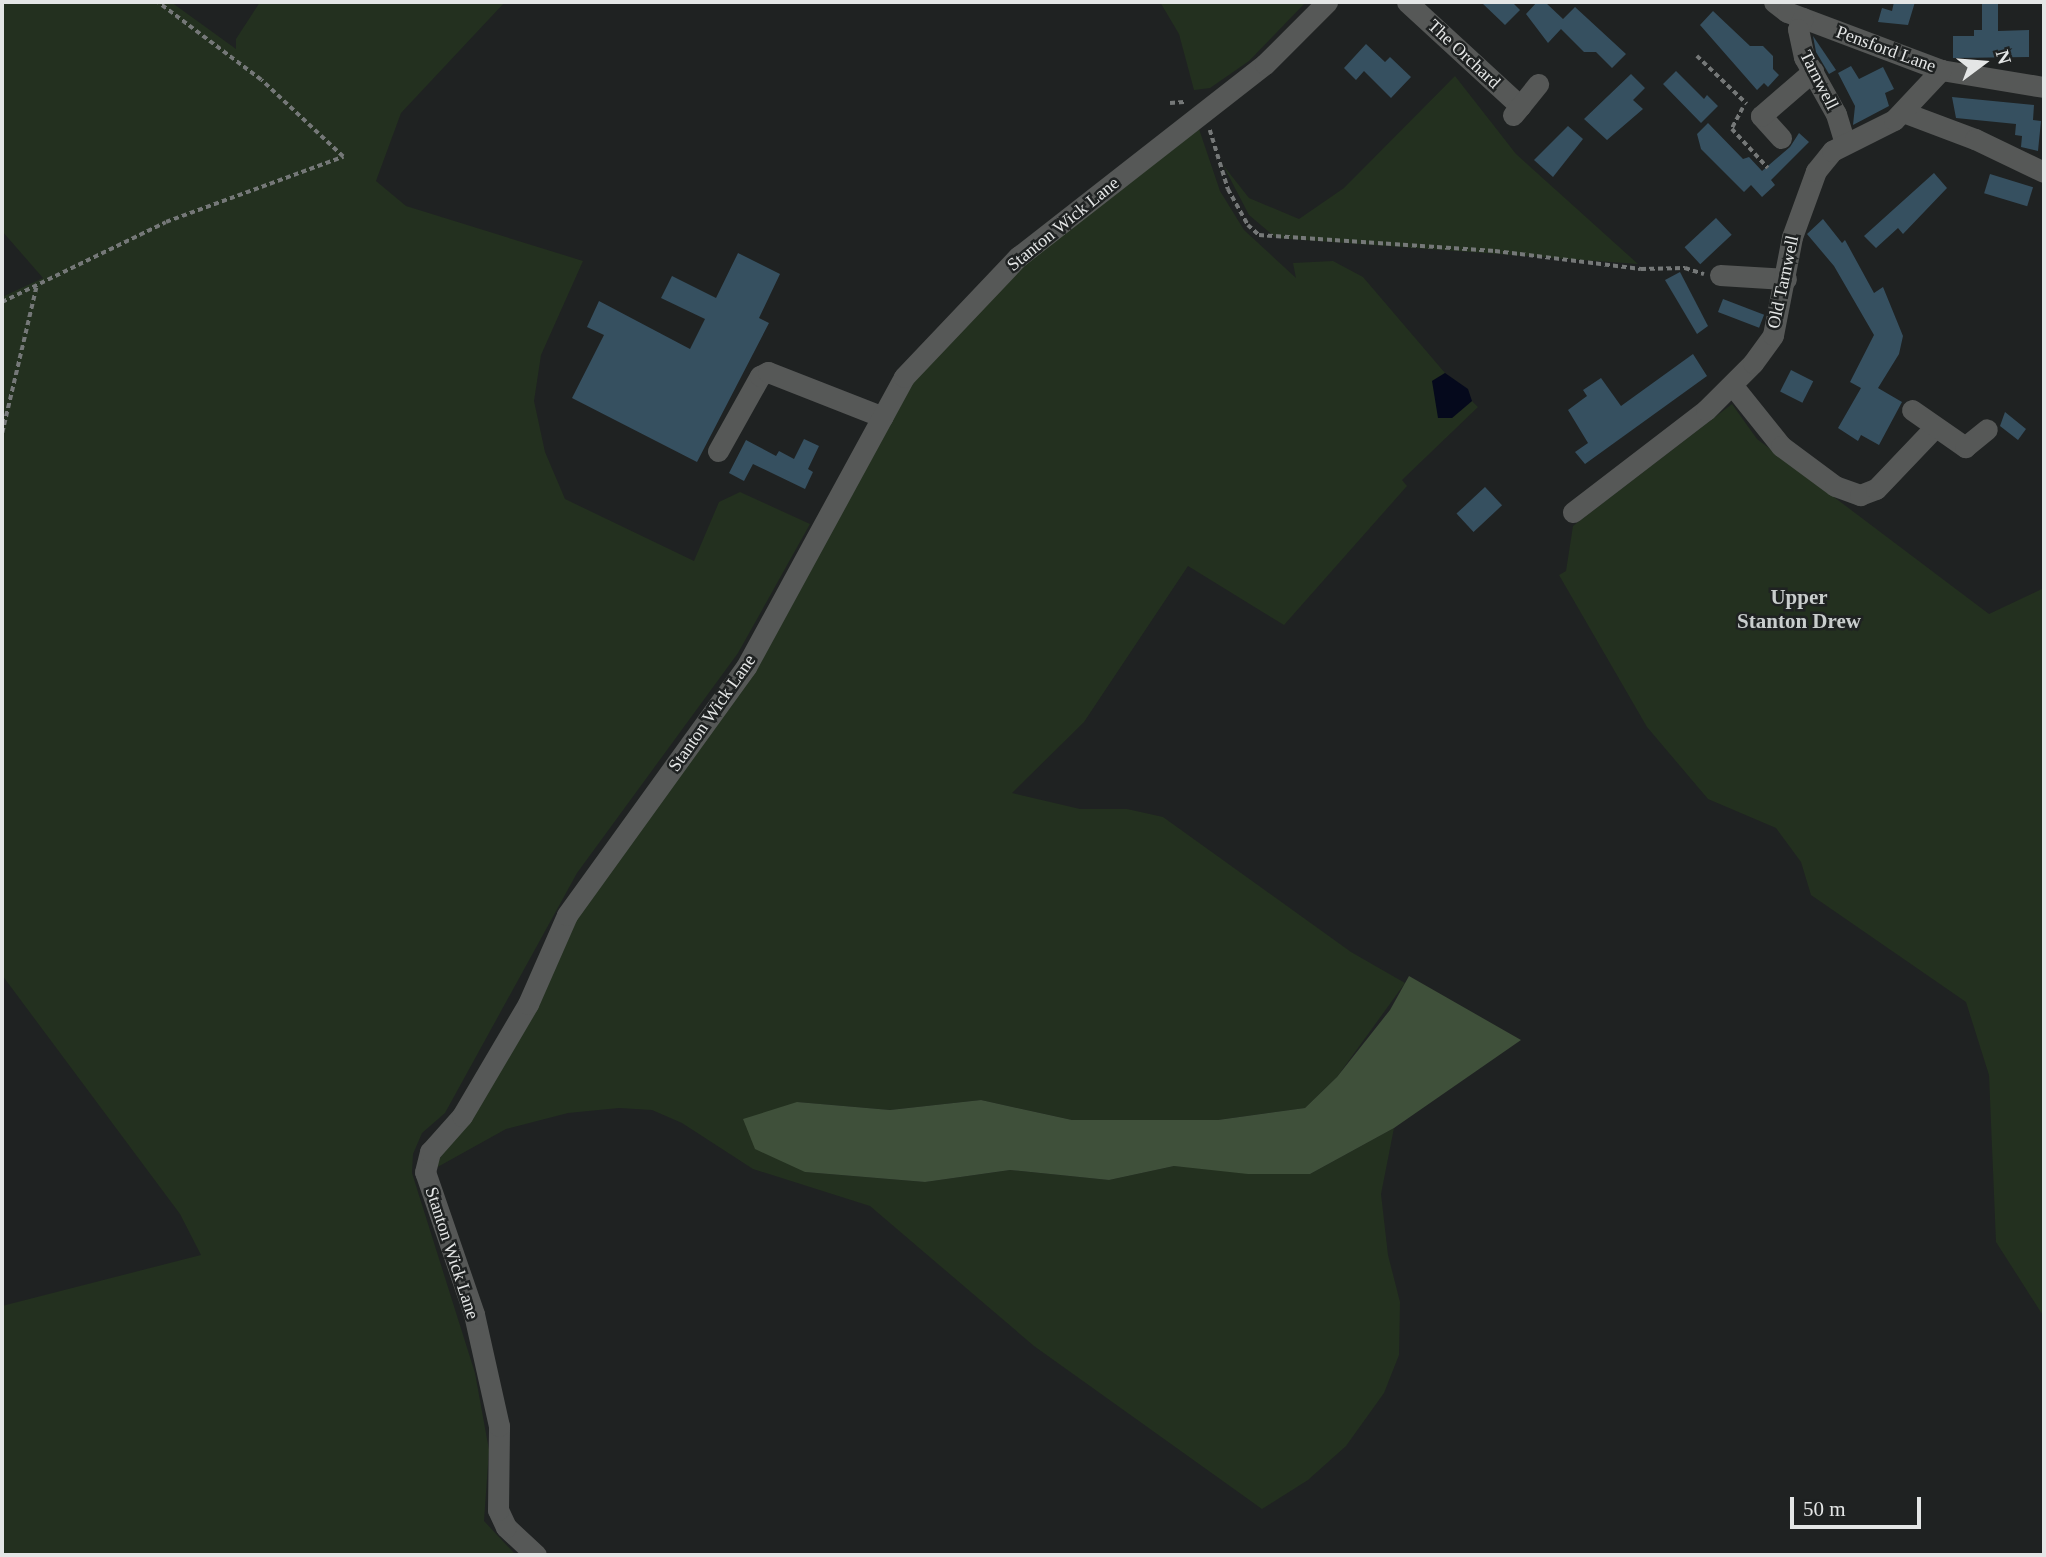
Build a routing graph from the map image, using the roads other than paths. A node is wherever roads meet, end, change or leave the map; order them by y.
1 (1327, 2) edge
2 (1407, 2) edge
3 (1774, 2) edge
4 (1803, 18) junction
5 (1941, 70) junction
6 (1813, 71) junction
7 (1538, 84) dead end
8 (2044, 87) edge
9 (1903, 112) junction
10 (1781, 138) dead end
11 (1845, 143) junction
12 (2044, 172) edge
13 (1720, 275) road end
14 (1786, 279) junction
15 (1733, 386) junction
16 (1912, 410) dead end
17 (883, 416) junction
18 (1934, 428) junction
19 (1987, 429) dead end
20 (718, 451) dead end
21 (1573, 512) dead end
22 (536, 1555) edge

1 - 17 street, Stanton Wick Lane
2 - 7 street, The Orchard
3 - 4 street, Pensford Lane
4 - 5 street, Pensford Lane
4 - 6 street, Tarnwell
5 - 8 street, Pensford Lane
5 - 9 street, Old Tarnwell
6 - 10 street
6 - 11 street, Tarnwell
9 - 11 street, Old Tarnwell
9 - 12 street
11 - 14 street, Old Tarnwell
13 - 14 street
14 - 15 street, Old Tarnwell
15 - 18 street
15 - 21 street, Old Tarnwell
16 - 18 street
17 - 20 street
17 - 22 street, Stanton Wick Lane
18 - 19 street

